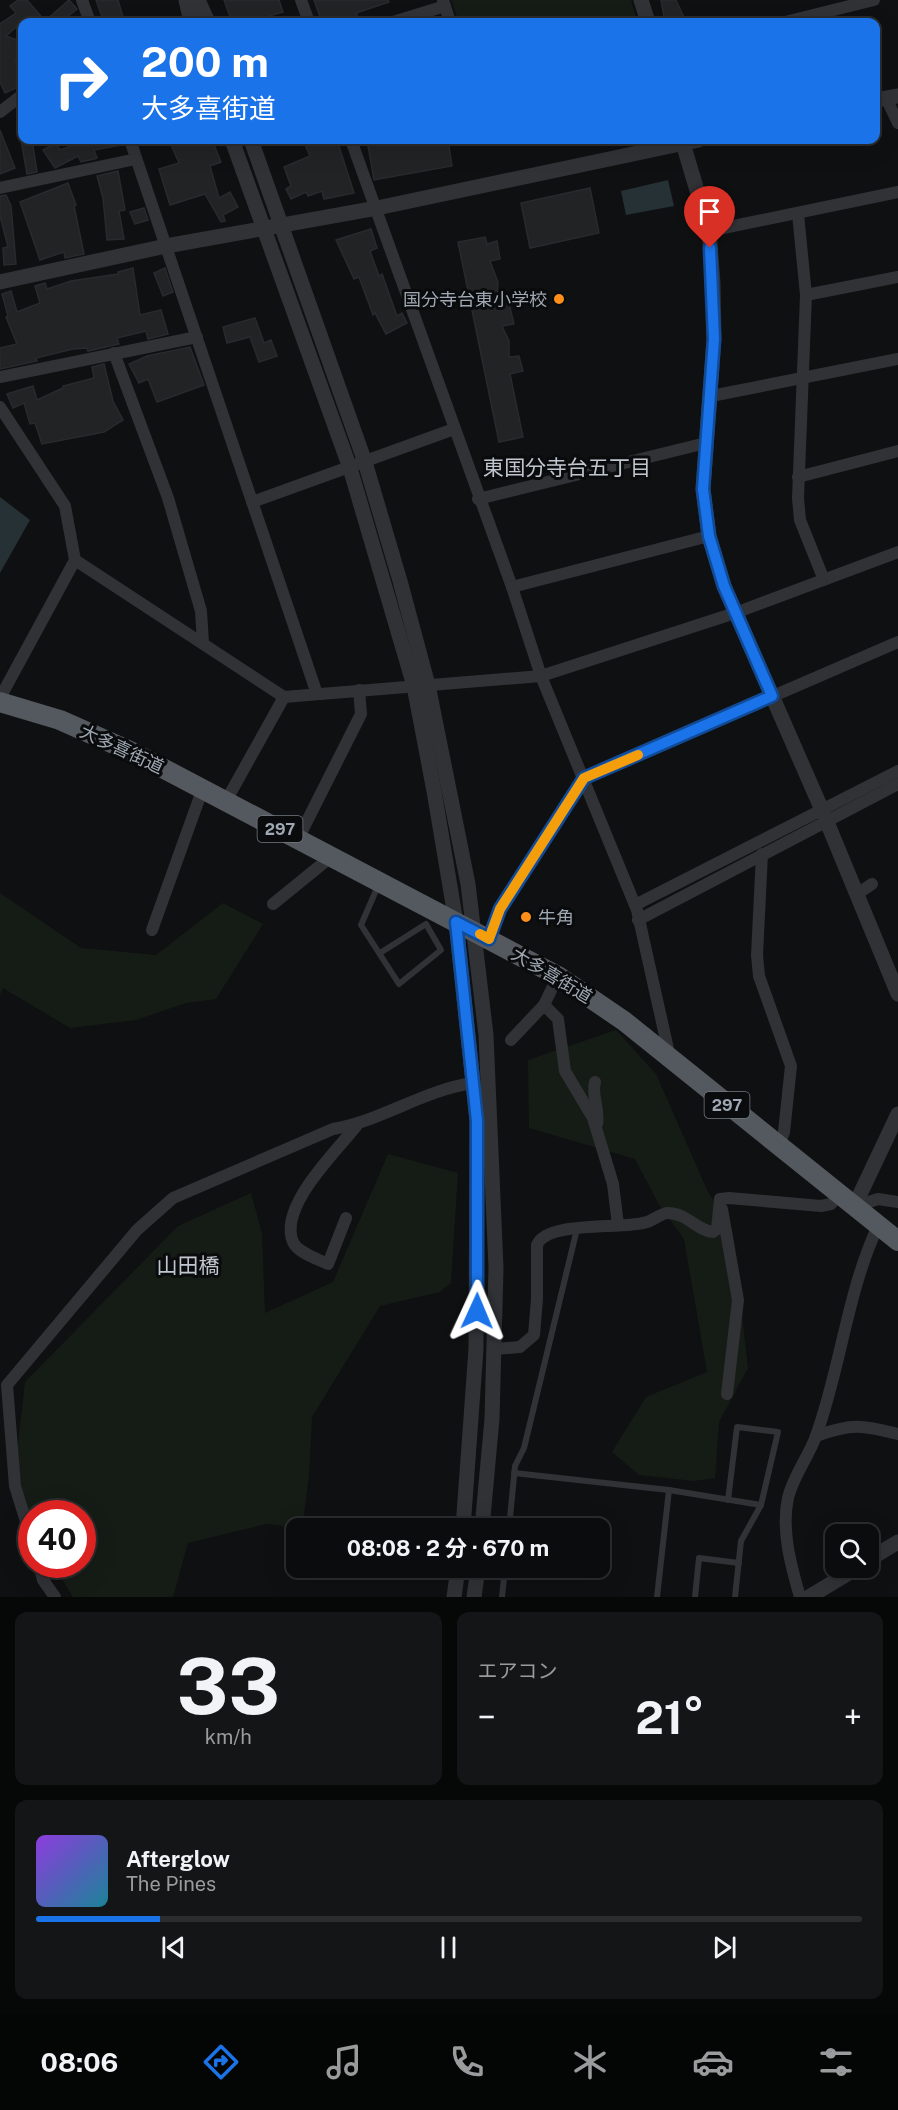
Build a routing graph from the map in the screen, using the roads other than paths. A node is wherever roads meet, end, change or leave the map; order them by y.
1 (82, 0) edge
2 (186, 0) edge
3 (198, 0) edge
4 (301, 0) edge
5 (641, 0) edge
6 (874, 0) edge
7 (444, 3) edge
8 (89, 18) edge
9 (189, 18) edge
10 (206, 18) edge
11 (308, 18) edge
12 (404, 18) edge
13 (449, 18) edge
14 (647, 18) edge
15 (801, 18) edge
16 (18, 98) edge
17 (887, 98) edge
18 (0, 112) edge
19 (898, 123) edge
20 (131, 144) edge
21 (233, 144) edge
22 (251, 144) edge
23 (353, 144) edge
24 (669, 144) edge
25 (684, 144) edge
26 (136, 159) junction
27 (0, 188) edge
28 (898, 192) edge
29 (377, 208) junction
30 (798, 214) junction
31 (281, 224) junction
32 (263, 228) junction
33 (709, 231) junction
34 (166, 246) junction
35 (898, 277) edge
36 (0, 282) edge
37 (806, 295) junction
38 (197, 337) junction
39 (114, 353) junction
40 (898, 359) edge
41 (0, 377) edge
42 (804, 378) junction
43 (711, 396) junction
44 (0, 407) edge
45 (454, 429) junction
46 (706, 443) junction
47 (898, 451) edge
48 (365, 462) junction
49 (350, 468) junction
50 (798, 477) junction
51 (478, 499) junction
52 (252, 502) junction
53 (709, 536) junction
54 (898, 552) edge
55 (75, 560) junction
56 (824, 580) junction
57 (512, 587) junction
58 (735, 613) junction
59 (898, 642) edge
60 (203, 644) junction
61 (541, 676) junction
62 (421, 685) junction
63 (359, 690) junction
64 (317, 694) junction
65 (772, 696) junction
66 (284, 697) junction
67 (0, 700) edge
68 (898, 771) edge
69 (584, 778) junction
70 (898, 784) edge
71 (203, 788) junction
72 (226, 801) junction
73 (824, 816) junction
74 (298, 838) junction
75 (762, 854) junction
76 (332, 856) junction
77 (380, 882) junction
78 (873, 884) dead end
79 (856, 894) junction
80 (273, 904) dead end
81 (635, 905) junction
82 (639, 920) junction
83 (456, 922) junction
84 (152, 930) dead end
85 (482, 935) junction
86 (380, 953) junction
87 (558, 976) junction
88 (898, 994) edge
89 (544, 1005) junction
90 (511, 1040) dead end
91 (670, 1058) junction
92 (596, 1082) dead end
93 (473, 1083) junction
94 (898, 1114) edge
95 (357, 1125) junction
96 (596, 1128) junction
97 (779, 1145) junction
98 (720, 1199) junction
99 (847, 1201) junction
100 (898, 1202) edge
101 (346, 1218) dead end
102 (618, 1225) junction
103 (878, 1226) junction
104 (577, 1229) junction
105 (898, 1241) edge
106 (495, 1349) junction
107 (727, 1394) dead end
108 (898, 1434) edge
109 (816, 1436) junction
110 (470, 1445) junction
111 (490, 1446) junction
112 (514, 1473) junction
113 (669, 1490) junction
114 (19, 1500) edge
115 (728, 1500) junction
116 (761, 1505) junction
117 (464, 1518) edge
118 (483, 1518) edge
119 (510, 1518) edge
120 (898, 1542) edge
121 (879, 1553) edge
122 (739, 1563) junction
123 (42, 1578) edge
124 (457, 1578) edge
125 (477, 1578) edge
126 (504, 1578) edge
127 (840, 1578) edge
128 (55, 1597) edge
129 (454, 1597) edge
130 (474, 1597) edge
131 (502, 1597) edge
132 (657, 1597) edge
133 (695, 1597) edge
134 (735, 1597) edge
135 (800, 1597) edge
136 (809, 1597) edge

1 - 8 street
2 - 9 street
3 - 10 street
4 - 11 street
5 - 14 street
6 - 15 street
7 - 12 street
7 - 13 street
16 - 18 street
17 - 19 street
20 - 26 street
21 - 32 street
22 - 31 street
23 - 29 street
24 - 29 street
25 - 33 street
26 - 27 street
26 - 34 street
28 - 30 street
29 - 31 street
29 - 45 street
30 - 33 street
30 - 37 street
31 - 32 street
31 - 48 street
32 - 34 street
32 - 49 street
33 - 43 street
34 - 36 street
34 - 38 street
35 - 37 street
37 - 42 street
38 - 39 street
38 - 52 street
39 - 41 street
39 - 60 street
40 - 42 street
42 - 43 street
42 - 50 street
43 - 46 street
44 - 55 street
45 - 48 street
45 - 51 street
46 - 51 street
46 - 53 street
47 - 50 street
48 - 49 street
48 - 62 street
49 - 52 street
49 - 62 street
50 - 56 street
51 - 57 street
52 - 64 street
53 - 57 street
53 - 58 street
54 - 56 street
55 - 60 street
55 - 67 street
56 - 58 street
57 - 61 street
58 - 61 street
58 - 65 street
59 - 65 street
60 - 66 street
61 - 62 street
61 - 69 street
62 - 63 street
62 - 83 street
62 - 85 street
63 - 64 street
63 - 74 street
64 - 66 street
65 - 69 street
65 - 73 street
66 - 72 street
67 - 71 highway, 大多喜街道 / 297
68 - 73 street
69 - 81 street
69 - 85 street
70 - 73 street
71 - 72 highway, 大多喜街道 / 297
71 - 84 street
72 - 74 highway, 大多喜街道 / 297
73 - 75 street
73 - 79 street
73 - 81 street
74 - 76 highway, 大多喜街道 / 297
75 - 82 street
75 - 97 street
76 - 77 highway, 大多喜街道 / 297
76 - 80 street
77 - 83 highway, 大多喜街道 / 297
77 - 86 lane
78 - 79 street
79 - 88 street
81 - 82 street
82 - 91 street
83 - 85 highway, 大多喜街道 / 297
83 - 93 street
85 - 87 highway, 大多喜街道 / 297
85 - 106 street
86 - 86 lane
87 - 89 street
87 - 91 highway, 大多喜街道 / 297
89 - 90 street
89 - 96 street
91 - 97 highway, 大多喜街道 / 297
92 - 96 street
93 - 95 street
93 - 110 street
94 - 99 street
95 - 101 street
95 - 114 street
96 - 102 street
97 - 99 highway, 大多喜街道 / 297
98 - 99 street
98 - 102 street
98 - 107 street
99 - 100 street
99 - 103 highway, 大多喜街道 / 297
102 - 104 street
103 - 105 highway, 大多喜街道 / 297
103 - 109 street
104 - 106 street
104 - 112 lane
106 - 111 street
108 - 109 street
109 - 135 street
110 - 111 street
110 - 117 street
111 - 118 street
112 - 113 lane
112 - 119 lane
113 - 115 lane
113 - 132 lane
115 - 116 lane
115 - 116 lane
116 - 122 lane
120 - 121 street
122 - 133 lane
122 - 134 lane
123 - 128 street
124 - 129 street
125 - 130 street
126 - 131 lane
127 - 136 street

